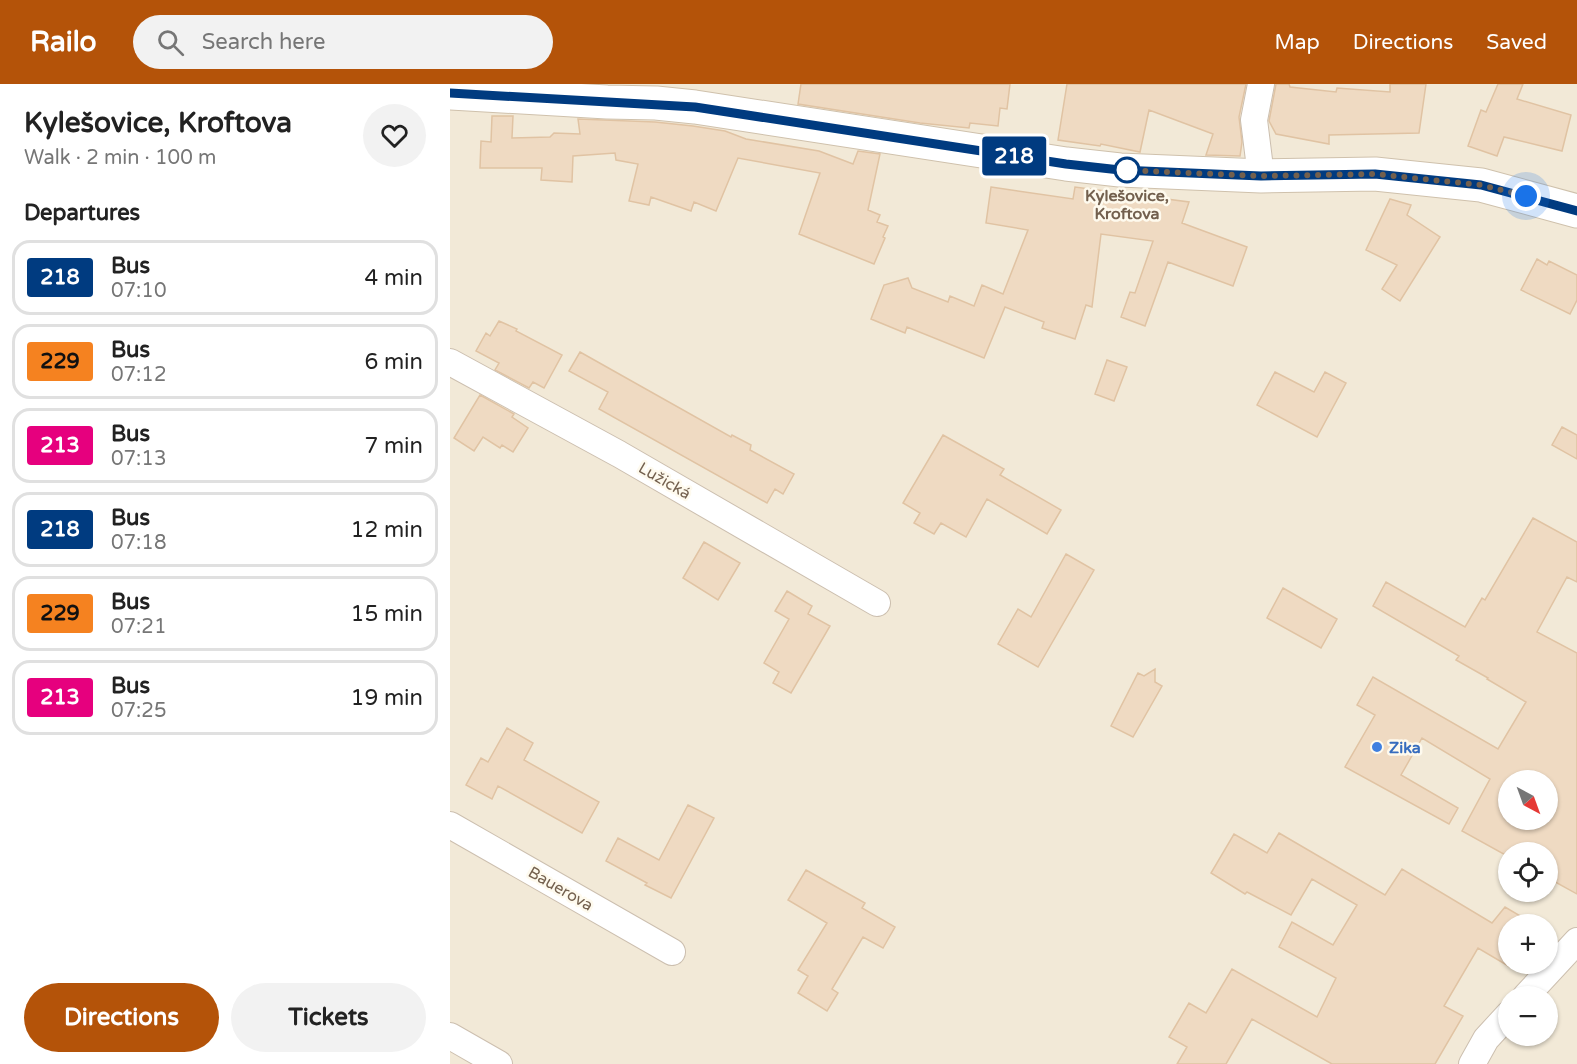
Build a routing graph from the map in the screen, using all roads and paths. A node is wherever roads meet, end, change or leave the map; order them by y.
1 (1261, 84) edge
2 (450, 93) edge
3 (1261, 176) junction
4 (1577, 211) edge
5 (450, 362) edge
6 (877, 603) dead end
7 (450, 825) edge
8 (1577, 941) edge
9 (672, 952) dead end
10 (1535, 986) edge
11 (1498, 1026) edge
12 (450, 1036) edge
13 (499, 1064) edge
14 (1472, 1064) edge

1 - 3 street
2 - 3 main road
3 - 4 main road
5 - 6 street, Lužická
7 - 9 street, Bauerova
8 - 10 street
11 - 14 street
12 - 13 street

